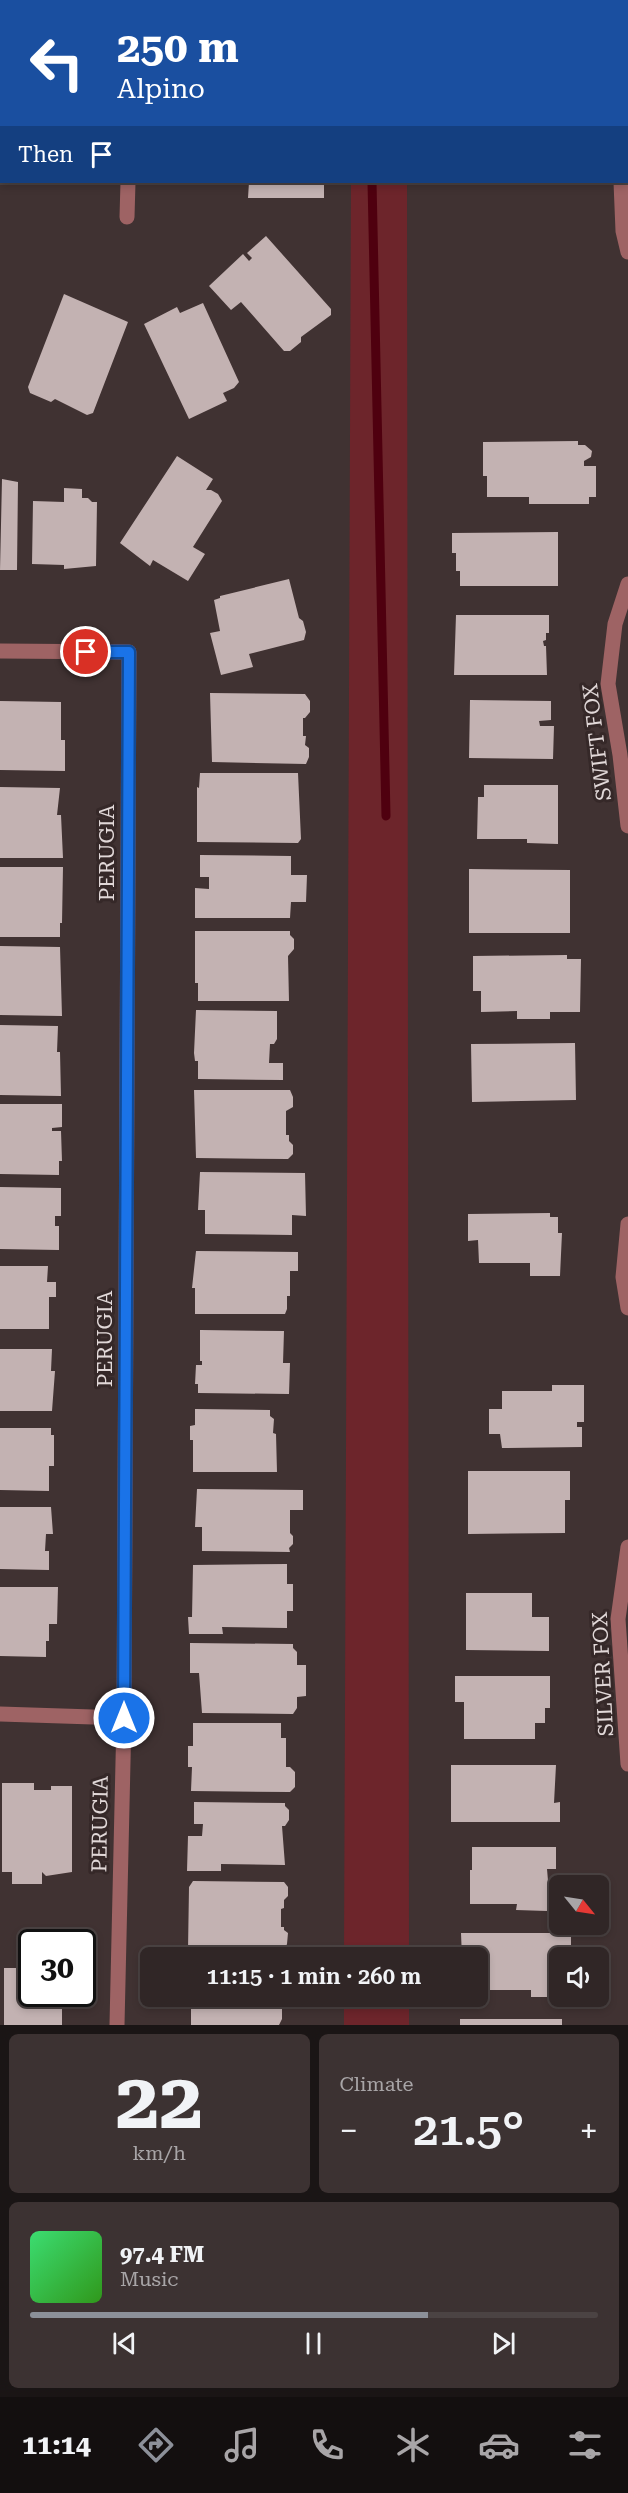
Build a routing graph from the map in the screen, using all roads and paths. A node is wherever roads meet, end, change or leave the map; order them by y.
1 (128, 183) edge
2 (621, 183) edge
3 (128, 217) dead end
4 (628, 252) edge
5 (628, 584) edge
6 (0, 651) edge
7 (628, 826) edge
8 (628, 1224) edge
9 (628, 1308) edge
10 (628, 1547) edge
11 (0, 1714) edge
12 (124, 1718) junction
13 (628, 1764) edge
14 (117, 2025) edge

1 - 3 street
2 - 4 street
5 - 7 street, SWIFT FOX
6 - 12 street, PERUGIA
8 - 9 street
10 - 13 street, SILVER FOX
11 - 12 street
12 - 14 street, PERUGIA

